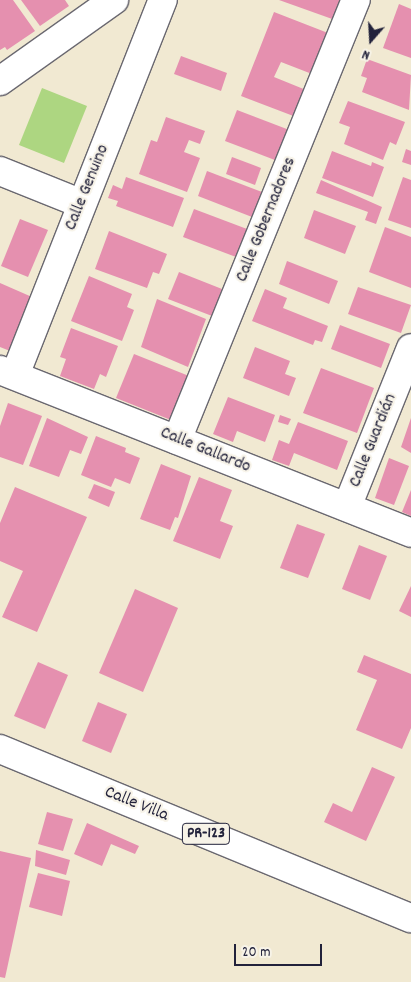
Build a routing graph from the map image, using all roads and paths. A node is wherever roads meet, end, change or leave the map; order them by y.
1 (114, 0) edge
2 (163, 0) edge
3 (356, 0) edge
4 (0, 81) edge
5 (0, 171) edge
6 (82, 204) junction
7 (411, 348) edge
8 (7, 373) edge
9 (177, 440) junction
10 (347, 507) junction
11 (411, 533) edge
12 (0, 749) edge
13 (411, 918) edge

1 - 4 street
2 - 6 street, Calle Genuino
3 - 9 street, Calle Gobernadores
5 - 6 street
6 - 8 street, Calle Genuino
7 - 10 street, Calle Guardián
8 - 9 street, Calle Gallardo
9 - 10 street, Calle Gallardo
10 - 11 street, Calle Gallardo
12 - 13 street, Calle Villa / PR-123

